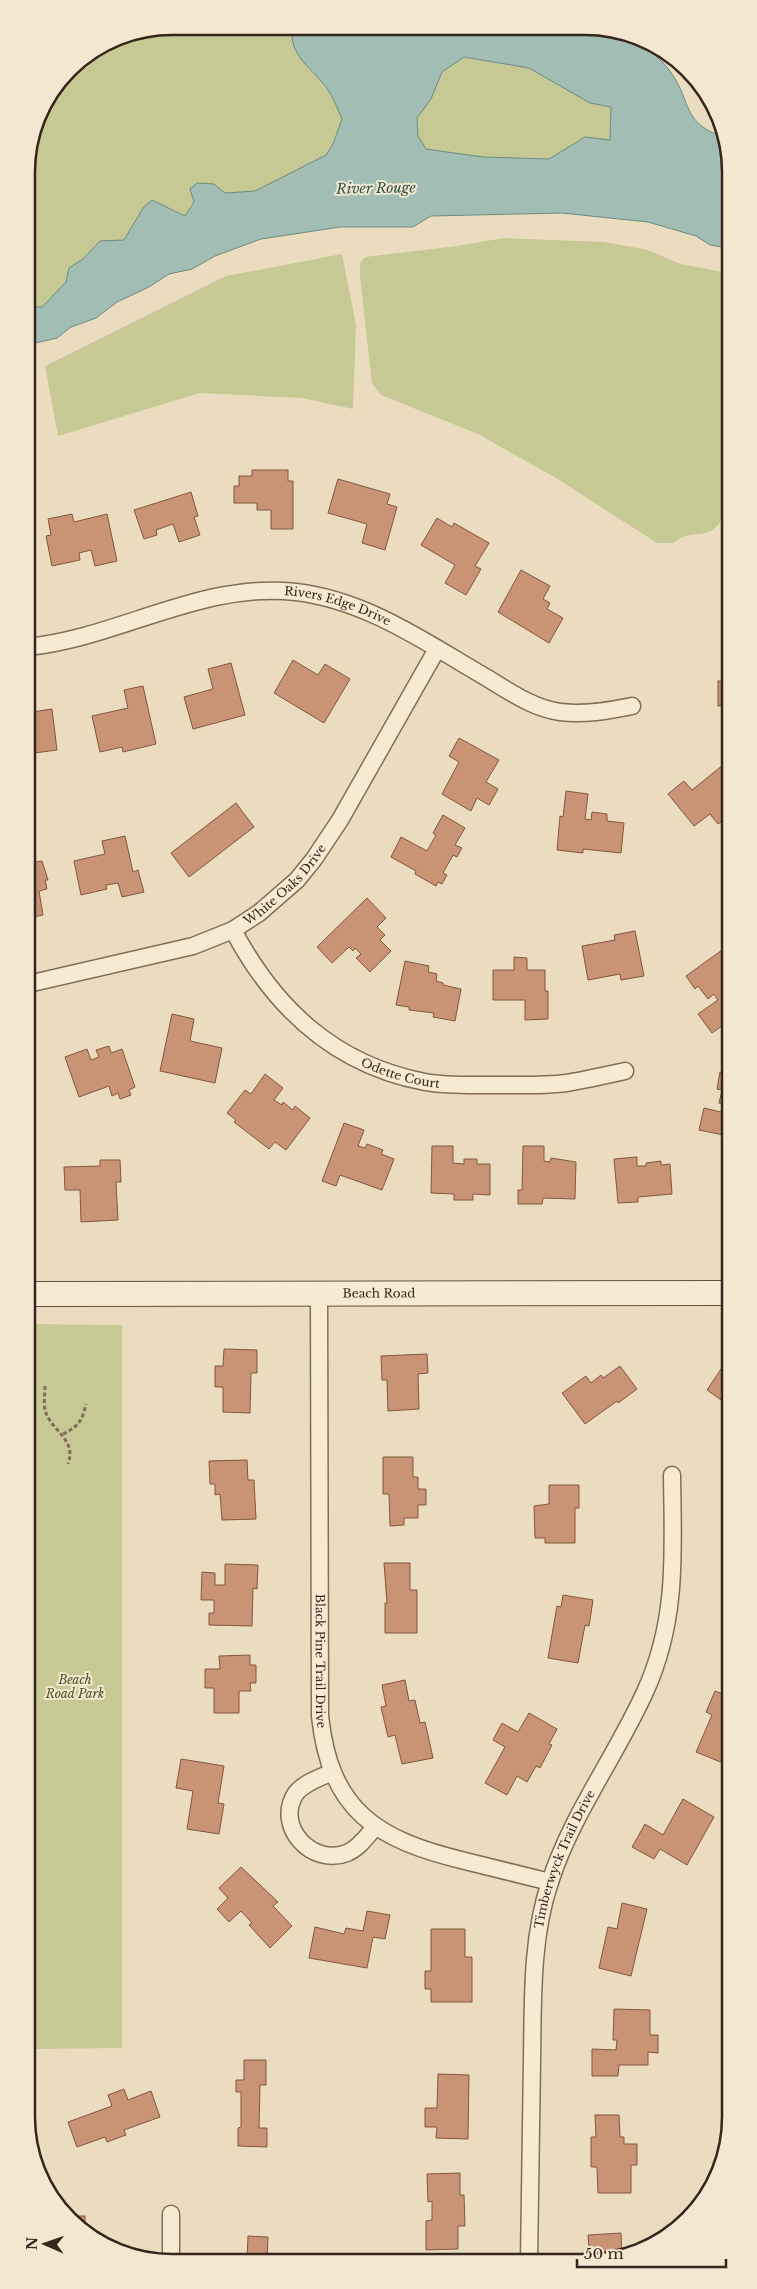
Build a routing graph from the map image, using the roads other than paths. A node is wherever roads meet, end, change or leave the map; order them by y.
1 (35, 646) edge
2 (437, 649) junction
3 (632, 706) dead end
4 (233, 930) junction
5 (35, 982) edge
6 (626, 1072) dead end
7 (319, 1293) junction
8 (722, 1293) edge
9 (35, 1294) edge
10 (672, 1475) dead end
11 (332, 1772) junction
12 (375, 1827) junction
13 (550, 1882) junction
14 (171, 2214) dead end
15 (171, 2254) edge
16 (529, 2254) edge

1 - 2 street, Rivers Edge Drive
2 - 3 street, Rivers Edge Drive
2 - 4 street, White Oaks Drive
4 - 5 street, White Oaks Drive
4 - 6 street, Odette Court
7 - 8 street, Beach Road
7 - 9 street, Beach Road
7 - 11 street, Black Pine Trail Drive
10 - 13 street, Timberwyck Trail Drive
11 - 12 street, Black Pine Trail Drive
11 - 12 street
12 - 13 street, Black Pine Trail Drive
13 - 16 street, Timberwyck Trail Drive
14 - 15 street

